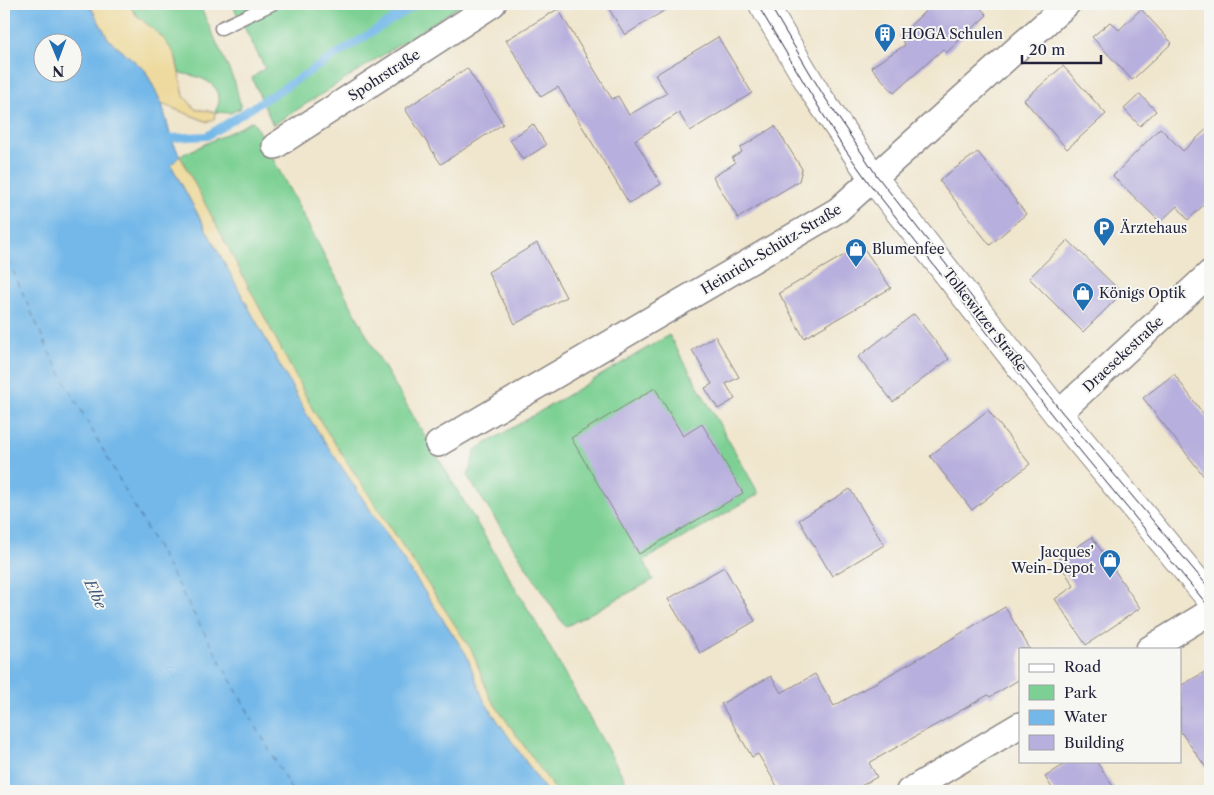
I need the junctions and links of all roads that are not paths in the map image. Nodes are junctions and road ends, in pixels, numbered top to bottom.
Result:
1 (272, 4) edge
2 (493, 4) edge
3 (763, 4) edge
4 (1067, 4) edge
5 (221, 28) dead end
6 (275, 146) dead end
7 (874, 179) junction
8 (1210, 273) edge
9 (1058, 414) junction
10 (438, 444) dead end
11 (1210, 598) edge
12 (1210, 612) edge
13 (1150, 648) edge
14 (1019, 726) edge
15 (909, 791) edge

1 - 5 lane
2 - 6 street, Spohrstraße
3 - 7 main road, Tolkewitzer Straße
4 - 7 street, Heinrich-Schütz-Straße
7 - 9 main road, Tolkewitzer Straße
7 - 10 street, Heinrich-Schütz-Straße
8 - 9 street, Draesekestraße
9 - 11 main road, Tolkewitzer Straße
12 - 13 street
14 - 15 street

